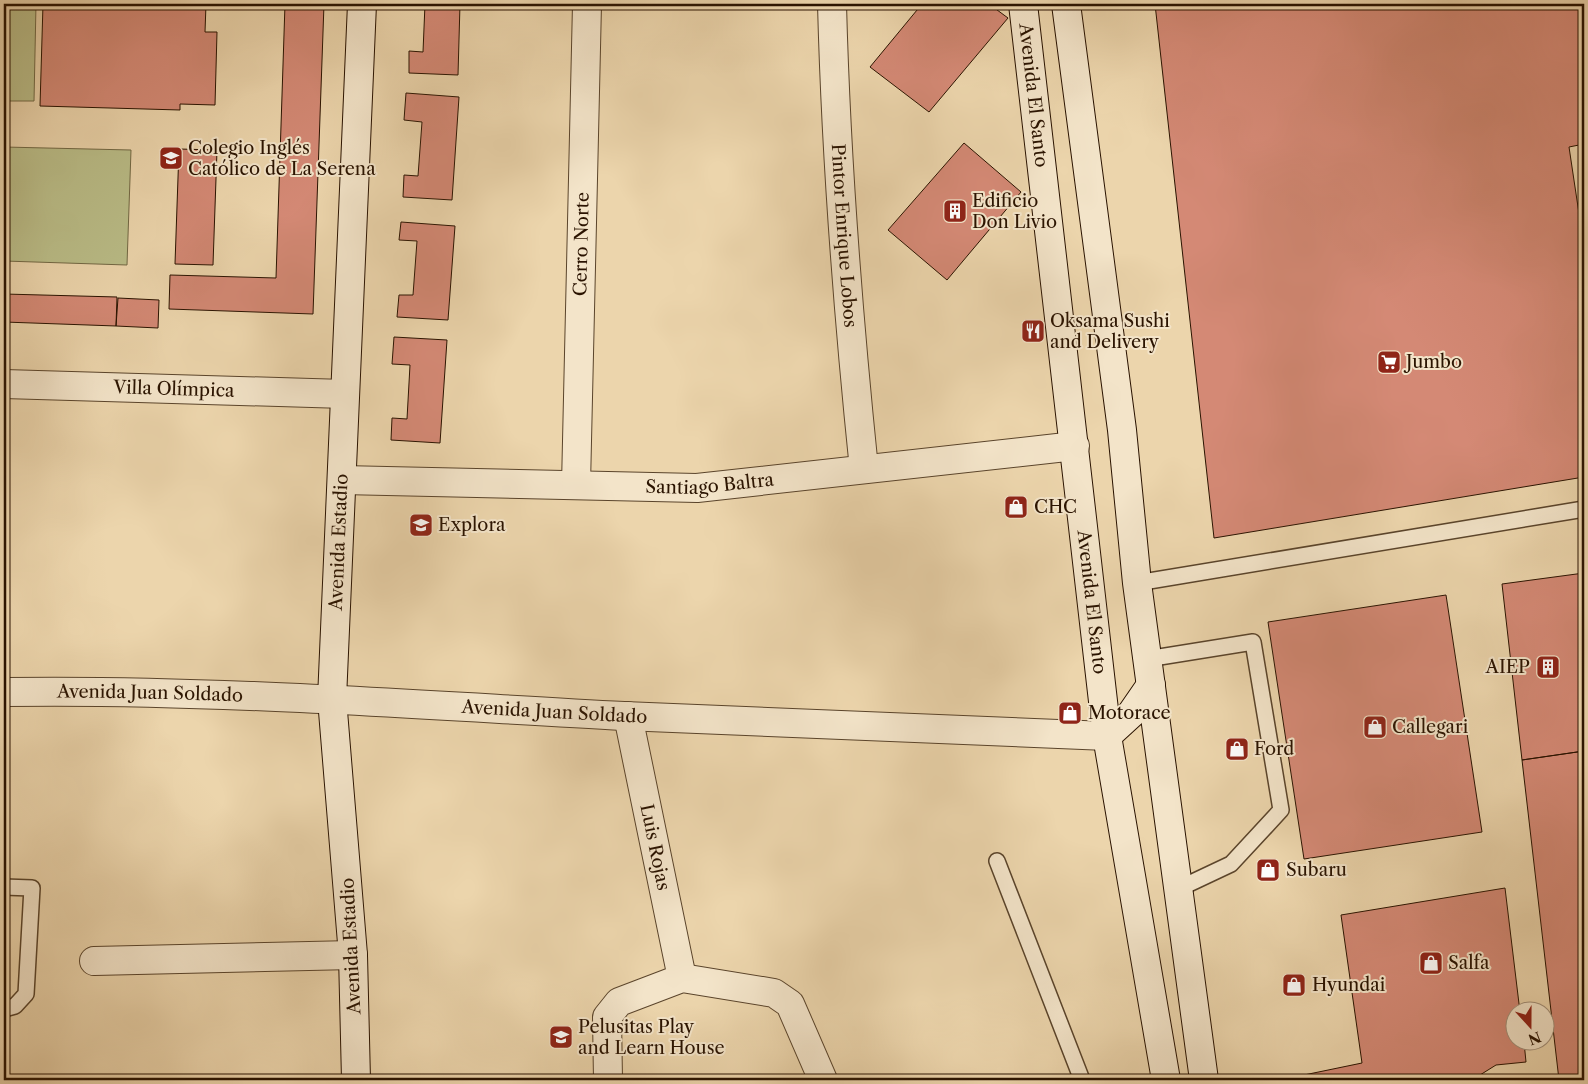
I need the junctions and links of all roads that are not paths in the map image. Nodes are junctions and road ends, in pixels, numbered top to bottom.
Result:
1 (362, 4) edge
2 (587, 4) edge
3 (832, 4) edge
4 (1023, 4) edge
5 (1066, 4) edge
6 (4, 384) edge
7 (345, 394) junction
8 (1074, 446) junction
9 (864, 469) junction
10 (342, 480) junction
11 (576, 485) junction
12 (1584, 509) edge
13 (1137, 583) junction
14 (1149, 672) junction
15 (4, 692) edge
16 (332, 699) junction
17 (628, 716) junction
18 (1107, 736) junction
19 (997, 861) dead end
20 (4, 887) edge
21 (1178, 889) junction
22 (354, 955) junction
23 (94, 961) dead end
24 (682, 978) junction
25 (4, 1009) edge
26 (356, 1080) edge
27 (608, 1080) edge
28 (823, 1080) edge
29 (1082, 1080) edge
30 (1166, 1080) edge
31 (1204, 1080) edge

1 - 7 street, Avenida Estadio
2 - 11 street, Cerro Norte
3 - 9 street, Pintor Enrique Lobos
4 - 8 street, Avenida El Santo
5 - 13 street
6 - 7 street, Villa Olímpica
7 - 10 street, Avenida Estadio
8 - 9 street, Santiago Baltra
8 - 18 street, Avenida El Santo
9 - 11 street, Santiago Baltra
10 - 11 street, Santiago Baltra
10 - 16 street, Avenida Estadio
12 - 13 lane
13 - 14 street
14 - 18 street
14 - 21 street
14 - 21 lane
15 - 16 street, Avenida Juan Soldado
16 - 17 street, Avenida Juan Soldado
16 - 22 street, Avenida Estadio
17 - 18 street, Avenida Juan Soldado
17 - 24 street, Luis Rojas
18 - 30 street, Avenida El Santo
19 - 29 lane
20 - 25 lane
21 - 31 street
22 - 23 street
22 - 26 street, Avenida Estadio
24 - 27 street
24 - 28 street

